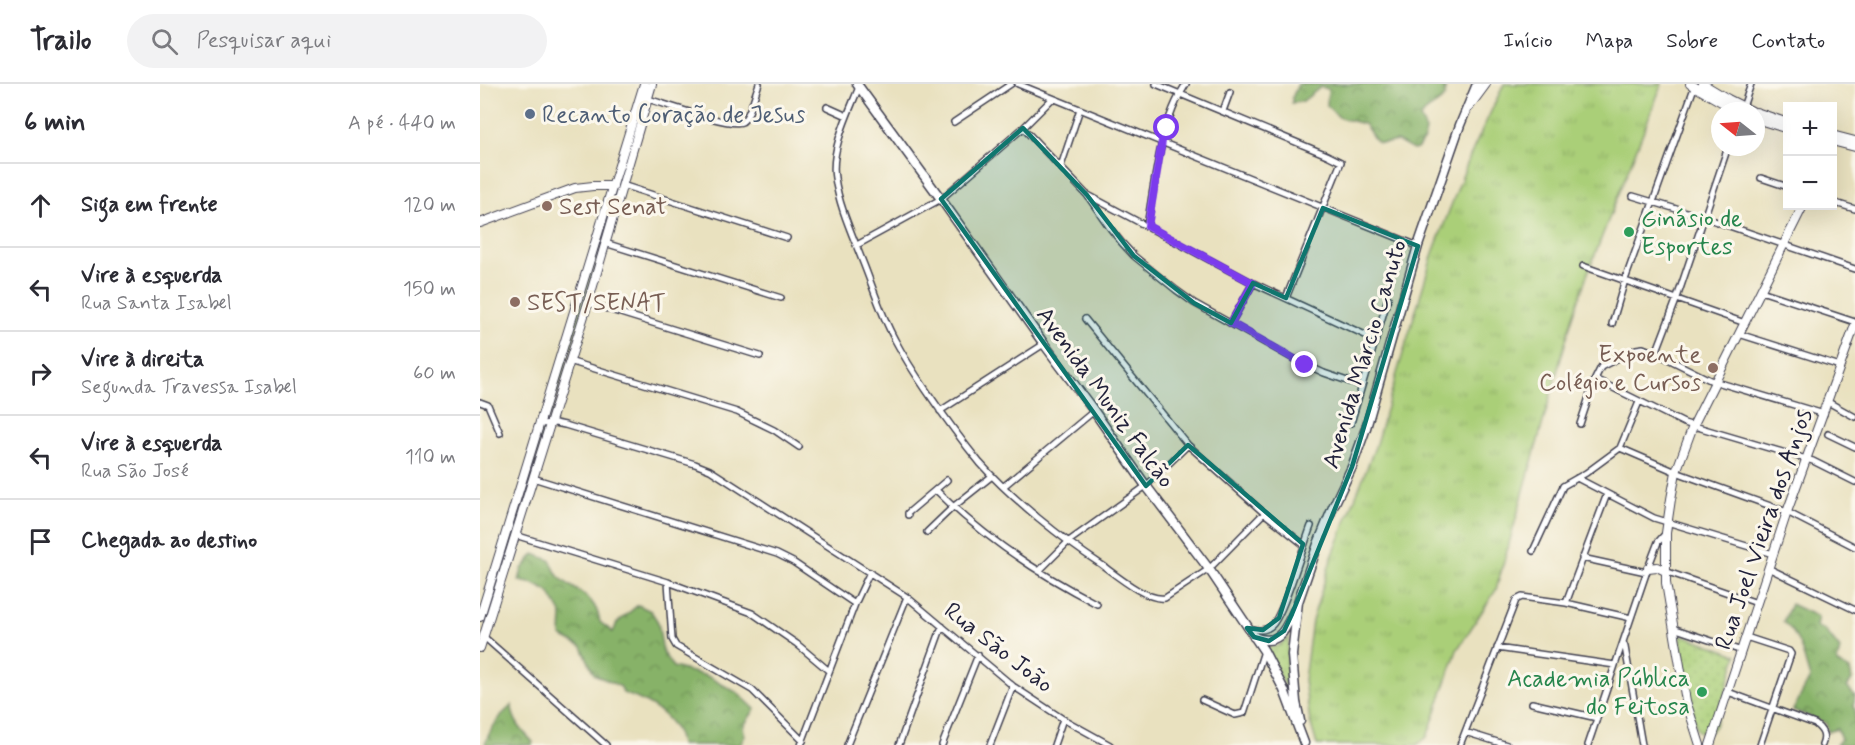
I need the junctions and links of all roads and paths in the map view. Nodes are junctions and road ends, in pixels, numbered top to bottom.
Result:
1 (644, 84) edge
2 (652, 84) edge
3 (759, 84) edge
4 (1011, 84) edge
5 (1018, 84) edge
6 (1156, 84) edge
7 (1186, 84) edge
8 (1471, 84) edge
9 (1477, 84) edge
10 (1486, 84) edge
11 (1751, 84) edge
12 (858, 85) edge
13 (1696, 85) edge
14 (1230, 92) dead end
15 (1179, 94) junction
16 (648, 99) junction
17 (1052, 99) junction
18 (1727, 102) edge
19 (1743, 102) edge
20 (827, 107) dead end
21 (1080, 109) junction
22 (1223, 111) junction
23 (1465, 113) junction
24 (847, 116) junction
25 (1765, 116) edge
26 (1783, 121) edge
27 (954, 122) dead end
28 (1765, 122) edge
29 (1460, 125) junction
30 (1783, 127) edge
31 (1023, 128) junction
32 (1837, 136) edge
33 (1162, 141) junction
34 (1855, 141) edge
35 (1837, 142) edge
36 (1855, 147) edge
37 (1725, 156) edge
38 (1061, 166) junction
39 (1761, 178) dead end
40 (617, 185) junction
41 (1783, 185) edge
42 (1087, 195) junction
43 (1633, 196) dead end
44 (941, 199) junction
45 (1654, 201) junction
46 (1837, 203) edge
47 (1323, 208) junction
48 (1855, 209) edge
49 (1801, 210) edge
50 (608, 217) junction
51 (1703, 217) junction
52 (480, 223) edge
53 (1148, 226) junction
54 (787, 238) dead end
55 (605, 243) junction
56 (1784, 244) junction
57 (857, 245) junction
58 (1418, 246) junction
59 (1583, 267) dead end
60 (1855, 269) edge
61 (1625, 280) junction
62 (1253, 283) junction
63 (1761, 291) junction
64 (781, 298) dead end
65 (1286, 298) junction
66 (1388, 298) dead end
67 (1677, 298) junction
68 (588, 303) junction
69 (1085, 319) dead end
70 (1231, 323) junction
71 (1745, 323) junction
72 (1612, 324) dead end
73 (1855, 328) edge
74 (1739, 334) junction
75 (1376, 340) junction
76 (1044, 344) junction
77 (1656, 353) junction
78 (760, 356) dead end
79 (569, 361) junction
80 (1840, 366) junction
81 (1595, 379) junction
82 (1715, 381) junction
83 (1362, 386) junction
84 (480, 402) edge
85 (1639, 402) junction
86 (1828, 402) junction
87 (940, 411) junction
88 (1094, 411) junction
89 (1824, 414) junction
90 (1855, 417) edge
91 (550, 423) junction
92 (1352, 423) dead end
93 (540, 424) junction
94 (1580, 424) dead end
95 (1694, 426) junction
96 (500, 433) dead end
97 (1828, 434) dead end
98 (1855, 439) edge
99 (1188, 445) junction
100 (1854, 446) edge
101 (799, 447) dead end
102 (1620, 448) junction
103 (1807, 460) junction
104 (1676, 472) junction
105 (992, 476) junction
106 (533, 477) junction
107 (1577, 478) junction
108 (947, 480) dead end
109 (1855, 482) edge
110 (1004, 486) junction
111 (1146, 486) junction
112 (936, 490) junction
113 (1607, 494) junction
114 (953, 507) junction
115 (1787, 512) junction
116 (1264, 513) junction
117 (908, 515) dead end
118 (1667, 522) junction
119 (1311, 526) dead end
120 (927, 532) dead end
121 (1666, 533) junction
122 (515, 536) junction
123 (1069, 542) junction
124 (1303, 544) junction
125 (1855, 547) edge
126 (1533, 550) dead end
127 (1773, 554) junction
128 (1582, 558) junction
129 (1768, 568) junction
130 (1209, 569) junction
131 (1647, 570) junction
132 (1039, 571) junction
133 (1665, 571) junction
134 (870, 572) junction
135 (668, 582) junction
136 (495, 586) junction
137 (907, 597) junction
138 (1298, 602) junction
139 (1566, 603) junction
140 (1757, 603) junction
141 (855, 604) junction
142 (1097, 604) dead end
143 (1855, 610) edge
144 (480, 617) edge
145 (1631, 618) junction
146 (942, 626) junction
147 (1247, 628) junction
148 (1673, 628) junction
149 (484, 637) junction
150 (1254, 637) junction
151 (1746, 637) junction
152 (1623, 642) junction
153 (480, 648) edge
154 (1497, 648) junction
155 (1264, 651) junction
156 (1742, 651) junction
157 (978, 655) junction
158 (1615, 665) junction
159 (830, 671) junction
160 (1013, 686) junction
161 (1728, 692) junction
162 (1202, 700) dead end
163 (1532, 703) dead end
164 (1773, 707) junction
165 (1597, 718) junction
166 (1063, 719) junction
167 (1593, 731) junction
168 (1465, 732) junction
169 (1695, 732) junction
170 (1714, 732) junction
171 (1092, 735) junction
172 (802, 743) edge
173 (1305, 744) edge
174 (606, 745) edge
175 (846, 745) edge
176 (899, 745) edge
177 (942, 745) edge
178 (990, 745) edge
179 (1054, 745) edge
180 (1094, 745) edge
181 (1110, 745) edge
182 (1460, 745) edge
183 (1508, 745) edge
184 (1588, 745) edge
185 (1594, 745) edge
186 (1642, 745) edge
187 (1700, 745) edge
188 (1704, 745) edge
189 (1710, 745) edge
190 (1760, 745) edge
191 (1822, 745) edge

1 - 40 main road
2 - 16 main road
3 - 16 street
4 - 27 street
5 - 17 street
6 - 15 street
7 - 15 street
8 - 29 main road
9 - 23 main road, Avenida Márcio Canuto
10 - 23 main road
11 - 19 street
12 - 24 street
12 - 44 main road, Avenida Muniz Falcão
13 - 18 main road
13 - 45 street
14 - 22 street
15 - 22 street
15 - 33 street
16 - 40 main road
17 - 21 street
17 - 31 street
20 - 24 street
21 - 33 street
21 - 38 street
22 - 47 street
23 - 29 main road, Avenida Márcio Canuto
24 - 57 street
25 - 26 main road
28 - 30 main road
29 - 58 main road, Avenida Márcio Canuto
31 - 38 street
31 - 44 street
32 - 34 main road
33 - 47 street
33 - 53 street
35 - 36 main road
37 - 51 street
38 - 42 street
39 - 41 street
40 - 50 main road
40 - 52 main road
40 - 54 street
42 - 53 street
42 - 70 street
43 - 45 street
44 - 57 street
44 - 76 main road, Avenida Muniz Falcão
45 - 51 street
45 - 61 street
46 - 48 street
47 - 58 street
47 - 65 street
49 - 56 main road
50 - 55 main road
50 - 93 main road
51 - 56 street
51 - 67 street
53 - 62 street
55 - 64 street
55 - 68 main road
56 - 60 street
56 - 63 main road
57 - 87 street
58 - 138 main road, Avenida Márcio Canuto
59 - 61 street
61 - 67 street
61 - 72 street
62 - 65 street
62 - 70 street
63 - 71 main road
63 - 73 street
65 - 75 street
66 - 75 street
67 - 71 street
67 - 77 street
68 - 78 street
68 - 79 main road
69 - 99 street
70 - 83 street
71 - 74 main road
73 - 80 main road, Rua Joel Vieira dos Anjos
74 - 80 street
74 - 82 main road
75 - 83 street
76 - 87 street
76 - 88 main road, Avenida Muniz Falcão
77 - 81 street
77 - 82 street
79 - 91 main road
79 - 101 street
80 - 86 main road, Rua Joel Vieira dos Anjos
81 - 85 street
81 - 94 street
82 - 89 street
82 - 95 main road
83 - 92 street
84 - 96 street
85 - 95 street
85 - 102 street
86 - 89 main road, Rua Joel Vieira dos Anjos
86 - 90 street
87 - 105 street
88 - 110 street
88 - 111 main road, Avenida Muniz Falcão
89 - 103 main road, Rua Joel Vieira dos Anjos
91 - 93 street, Rua São João
91 - 106 main road
91 - 134 street, Rua São João
93 - 136 main road
95 - 103 street
95 - 104 main road
97 - 100 street
98 - 100 street
99 - 111 street
99 - 116 street
102 - 104 street
102 - 107 street
103 - 109 street
103 - 115 main road, Rua Joel Vieira dos Anjos
104 - 115 street
104 - 118 main road
105 - 110 street
105 - 114 street
106 - 122 main road
106 - 141 street
107 - 113 street
107 - 126 street
108 - 112 street
110 - 123 street
111 - 123 street
111 - 130 main road, Avenida Muniz Falcão
112 - 114 street
112 - 117 street
113 - 118 street
113 - 128 street
114 - 120 street
114 - 132 street
115 - 125 street
115 - 127 main road, Rua Joel Vieira dos Anjos
116 - 124 street
116 - 130 street
118 - 121 main road
118 - 127 street
119 - 124 street
121 - 131 street
121 - 133 main road
122 - 135 street
122 - 136 main road
123 - 130 street
123 - 132 street
124 - 147 street
127 - 129 main road, Rua Joel Vieira dos Anjos
128 - 131 street
128 - 139 street
129 - 140 main road, Rua Joel Vieira dos Anjos
129 - 143 street
130 - 147 main road, Avenida Muniz Falcão
131 - 133 main road
131 - 145 street
132 - 142 street
133 - 140 street
133 - 148 main road
134 - 137 street, Rua São João
134 - 141 street
135 - 159 street
135 - 172 street
136 - 144 main road
136 - 149 main road
137 - 146 street, Rua São João
137 - 175 street
138 - 150 main road
138 - 173 main road, Avenida Márcio Canuto
139 - 145 street
139 - 154 street
140 - 151 main road, Rua Joel Vieira dos Anjos
141 - 159 street
145 - 152 street
146 - 157 street, Rua São João
146 - 176 street
147 - 150 main road, Avenida Muniz Falcão
148 - 156 street
148 - 169 main road
149 - 153 main road
149 - 174 street
150 - 155 main road, Avenida Muniz Falcão
151 - 156 main road, Rua Joel Vieira dos Anjos
151 - 164 street
152 - 158 street
152 - 186 street
154 - 158 street
154 - 168 street
155 - 162 street
155 - 173 main road, Avenida Muniz Falcão
156 - 161 main road, Rua Joel Vieira dos Anjos
157 - 160 street, Rua São João
157 - 177 street
158 - 165 street
159 - 172 street
160 - 166 street, Rua São João
160 - 178 street
161 - 164 street
161 - 170 main road, Rua Joel Vieira dos Anjos
163 - 165 street
164 - 190 street
164 - 191 street
165 - 167 street
166 - 171 street, Rua São João
166 - 179 street
167 - 184 street
167 - 185 street
168 - 182 street
168 - 183 street
169 - 170 main road
169 - 187 main road
170 - 188 main road
170 - 189 main road, Rua Joel Vieira dos Anjos
171 - 180 street
171 - 181 street, Rua São João

